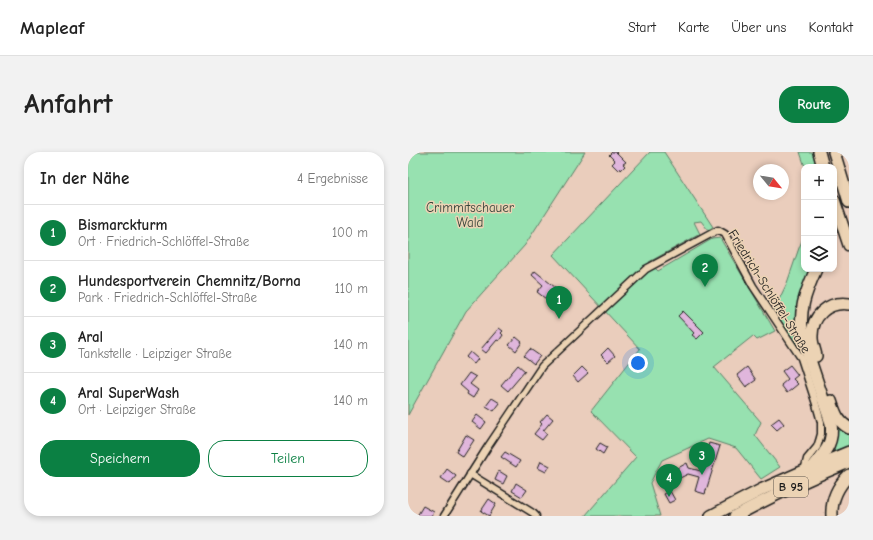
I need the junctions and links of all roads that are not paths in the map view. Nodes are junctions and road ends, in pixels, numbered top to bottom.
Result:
1 (819, 152) edge
2 (834, 152) edge
3 (822, 164) edge
4 (849, 202) edge
5 (837, 209) edge
6 (849, 245) edge
7 (815, 272) edge
8 (849, 304) edge
9 (849, 428) edge
10 (849, 452) edge
11 (849, 462) edge
12 (809, 469) junction
13 (470, 474) junction
14 (849, 475) edge
15 (444, 516) edge
16 (536, 516) edge
17 (711, 516) edge
18 (736, 516) edge
19 (832, 516) edge

1 - 3 highway
2 - 4 highway
5 - 6 highway
7 - 12 highway
8 - 9 highway
10 - 12 highway, B 95
11 - 18 highway, B 95
12 - 13 street, Friedrich-Schlöffel-Straße
12 - 17 highway, B 95
13 - 15 street, Friedrich-Schlöffel-Straße
13 - 16 street
14 - 19 highway

